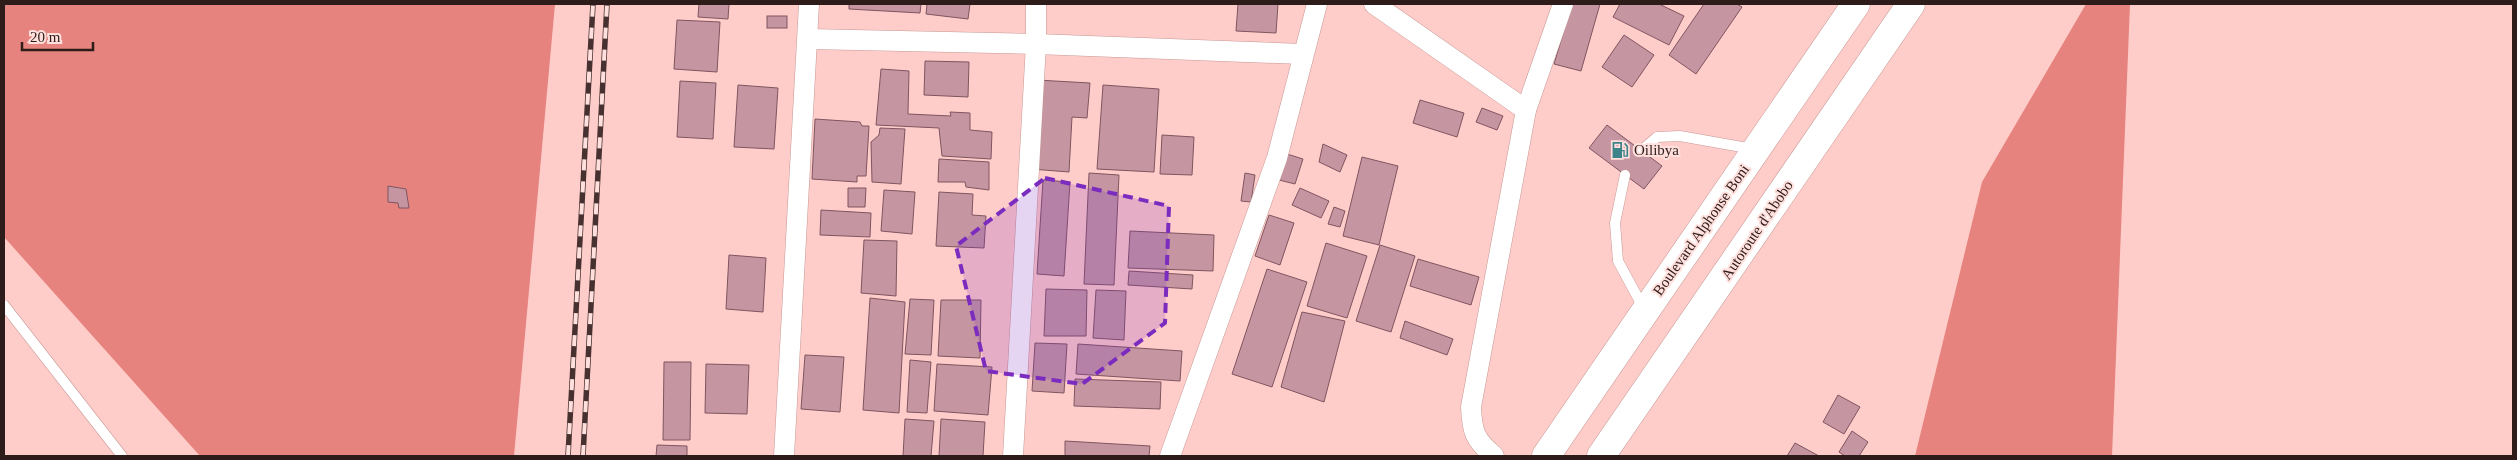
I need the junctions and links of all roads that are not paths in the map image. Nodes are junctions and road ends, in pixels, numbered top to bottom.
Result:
1 (810, 4) edge
2 (1036, 4) edge
3 (1317, 4) edge
4 (1374, 4) edge
5 (1563, 4) edge
6 (1856, 4) edge
7 (1910, 4) edge
8 (808, 39) junction
9 (1036, 44) junction
10 (1302, 54) junction
11 (1526, 110) junction
12 (1757, 149) junction
13 (1641, 151) dead end
14 (1625, 175) dead end
15 (4, 305) edge
16 (1645, 312) junction
17 (122, 456) edge
18 (784, 456) edge
19 (1013, 456) edge
20 (1170, 456) edge
21 (1494, 456) edge
22 (1546, 456) edge
23 (1602, 456) edge

1 - 8 street
2 - 9 street
3 - 10 street
4 - 11 street
5 - 11 street
6 - 12 main road, Boulevard Alphonse Boni
7 - 23 main road, Autoroute d'Abobo
8 - 9 street
8 - 18 street
9 - 10 street
9 - 19 street
10 - 20 street
11 - 21 street
12 - 13 lane
12 - 16 main road, Boulevard Alphonse Boni
14 - 16 lane
15 - 17 lane
16 - 22 main road, Boulevard Alphonse Boni

